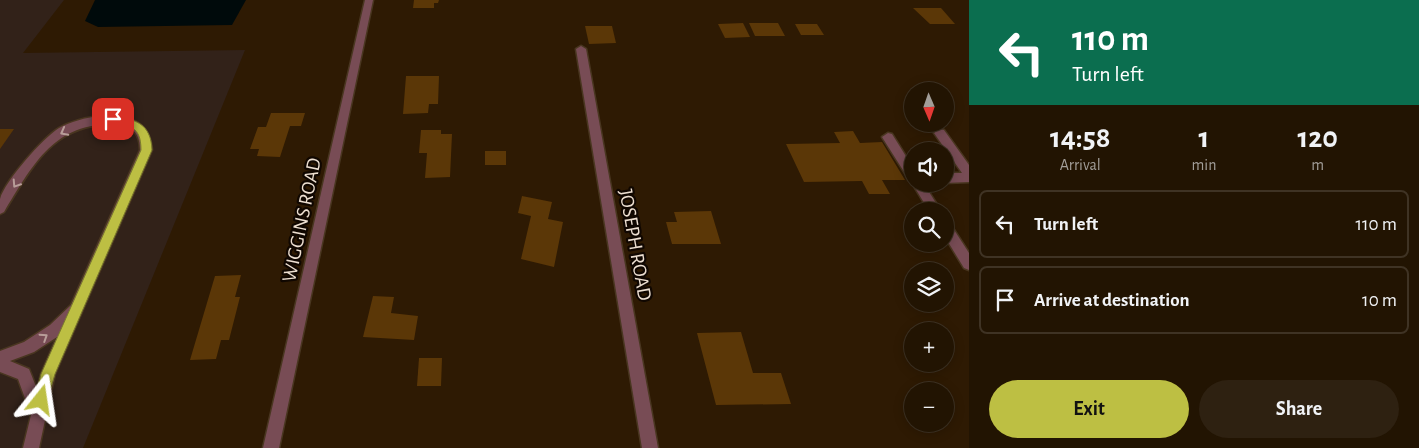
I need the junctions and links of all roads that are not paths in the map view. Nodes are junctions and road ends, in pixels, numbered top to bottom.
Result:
1 (369, 0) edge
2 (581, 49) dead end
3 (940, 133) dead end
4 (888, 137) dead end
5 (904, 162) edge
6 (969, 175) edge
7 (954, 177) edge
8 (0, 209) edge
9 (954, 240) edge
10 (969, 264) edge
11 (76, 309) junction
12 (0, 358) edge
13 (0, 365) edge
14 (38, 413) junction
15 (31, 448) edge
16 (271, 448) edge
17 (650, 448) edge

1 - 16 street, WIGGINS ROAD
2 - 17 street, JOSEPH ROAD
3 - 6 street
4 - 5 street
6 - 7 street
11 -> 8 street
9 - 10 street
12 -> 11 street
11 - 14 street
13 - 14 street
14 - 15 street

